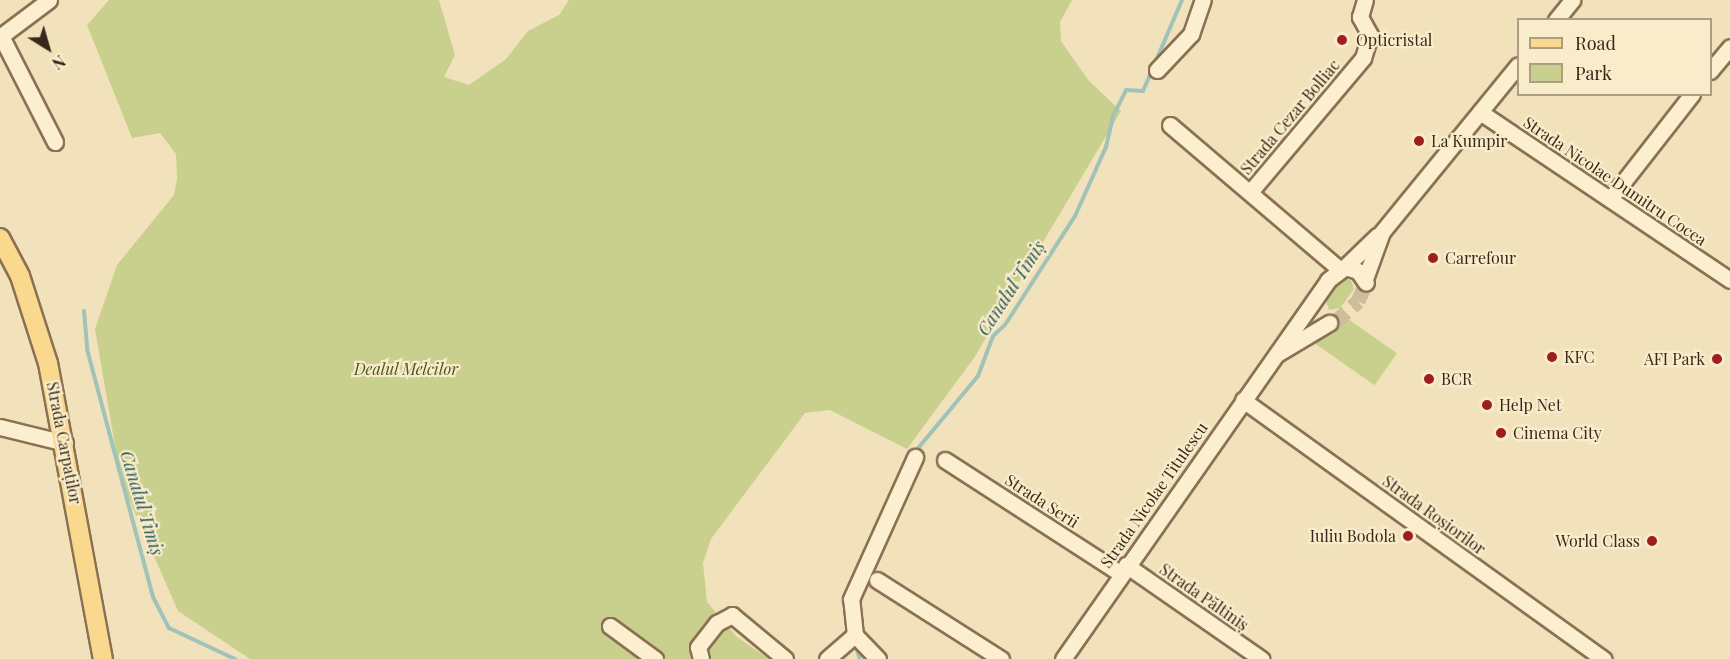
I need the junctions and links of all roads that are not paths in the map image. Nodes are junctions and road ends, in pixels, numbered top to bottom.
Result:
1 (49, 0) edge
2 (1203, 0) edge
3 (1365, 0) edge
4 (1572, 0) edge
5 (1558, 18) edge
6 (1730, 47) edge
7 (1517, 66) edge
8 (1712, 69) edge
9 (1157, 70) dead end
10 (1690, 96) edge
11 (1480, 112) junction
12 (1170, 125) dead end
13 (55, 142) dead end
14 (1251, 191) junction
15 (1610, 199) junction
16 (1382, 232) junction
17 (0, 238) edge
18 (1342, 268) junction
19 (1729, 278) edge
20 (1316, 295) junction
21 (1278, 354) junction
22 (1243, 400) junction
23 (0, 427) edge
24 (65, 442) junction
25 (915, 457) dead end
26 (945, 460) dead end
27 (1123, 569) junction
28 (877, 580) dead end
29 (610, 626) dead end
30 (855, 635) junction
31 (104, 658) edge
32 (655, 659) edge
33 (701, 659) edge
34 (785, 659) edge
35 (827, 659) edge
36 (878, 659) edge
37 (1001, 659) edge
38 (1063, 659) edge
39 (1261, 659) edge
40 (1604, 659) edge

1 - 13 street
2 - 9 street
3 - 14 street, Strada Cezar Bolliac
4 - 5 street
6 - 8 street
7 - 11 street, Strada Nicolae Titulescu
10 - 15 street
11 - 15 street, Strada Nicolae Dumitru Cocea
11 - 16 street, Strada Nicolae Titulescu
12 - 14 street
14 - 18 street
15 - 19 street, Strada Nicolae Dumitru Cocea
16 - 18 street, Strada Nicolae Titulescu
16 - 18 street, Strada Nicolae Titulescu
17 - 24 main road, Strada Carpaților
18 - 20 street, Strada Nicolae Titulescu
20 - 21 street, Strada Nicolae Titulescu
20 - 21 street, Strada Nicolae Titulescu
21 - 22 street, Strada Nicolae Titulescu
22 - 27 street, Strada Nicolae Titulescu
22 - 40 street, Strada Roșiorilor
23 - 24 street
24 - 31 main road, Strada Carpaților
25 - 30 street
26 - 27 street, Strada Serii
27 - 38 street, Strada Nicolae Titulescu
27 - 39 street, Strada Păltiniș
28 - 37 street
29 - 32 street
30 - 35 street
30 - 36 street
33 - 34 street

